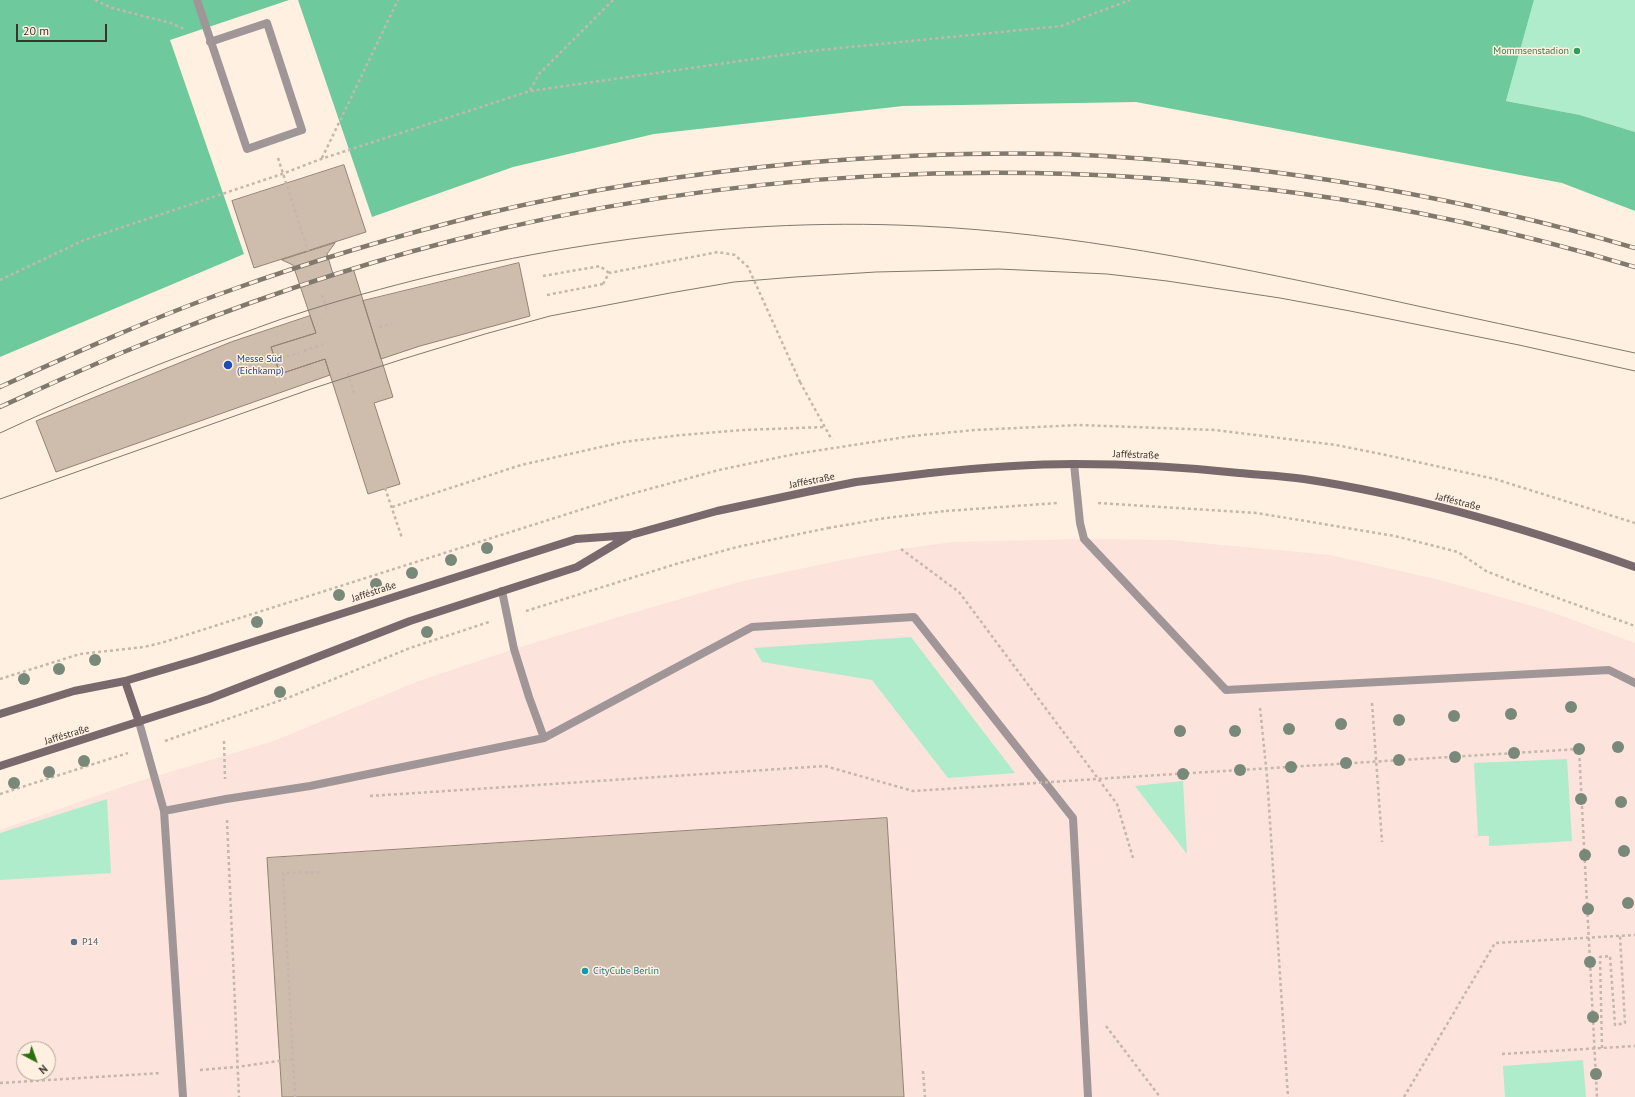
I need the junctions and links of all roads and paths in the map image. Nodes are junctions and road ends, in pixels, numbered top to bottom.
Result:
1 (95, 0) edge
2 (197, 0) edge
3 (398, 0) edge
4 (613, 0) edge
5 (1130, 0) edge
6 (210, 42) junction
7 (530, 90) junction
8 (274, 139) junction
9 (322, 159) junction
10 (282, 174) junction
11 (308, 251) dead end
12 (609, 273) junction
13 (543, 276) dead end
14 (0, 280) edge
15 (322, 295) dead end
16 (547, 295) dead end
17 (328, 312) dead end
18 (392, 324) dead end
19 (379, 328) dead end
20 (324, 344) dead end
21 (304, 351) dead end
22 (299, 353) dead end
23 (276, 360) dead end
24 (348, 373) dead end
25 (354, 393) dead end
26 (825, 427) junction
27 (832, 440) dead end
28 (1074, 464) junction
29 (385, 488) dead end
30 (1077, 502) junction
31 (392, 507) junction
32 (1635, 523) edge
33 (631, 535) junction
34 (402, 538) dead end
35 (900, 549) dead end
36 (1635, 567) edge
37 (502, 591) junction
38 (507, 616) junction
39 (1635, 626) edge
40 (0, 679) edge
41 (125, 681) junction
42 (1371, 682) junction
43 (1635, 683) edge
44 (1258, 688) junction
45 (0, 714) edge
46 (139, 722) junction
47 (192, 731) dead end
48 (544, 738) junction
49 (224, 742) dead end
50 (117, 757) dead end
51 (1376, 762) junction
52 (0, 766) edge
53 (1266, 768) junction
54 (0, 794) edge
55 (367, 796) dead end
56 (226, 799) junction
57 (164, 811) junction
58 (1382, 842) dead end
59 (1133, 858) dead end
60 (322, 872) dead end
61 (1635, 935) edge
62 (1620, 936) junction
63 (1589, 938) junction
64 (1082, 996) junction
65 (1635, 1046) edge
66 (1595, 1048) junction
67 (1602, 1048) junction
68 (1502, 1054) dead end
69 (292, 1059) junction
70 (237, 1067) junction
71 (923, 1071) dead end
72 (181, 1072) junction
73 (0, 1083) edge
74 (183, 1097) edge
75 (239, 1097) edge
76 (295, 1097) edge
77 (925, 1097) edge
78 (1088, 1097) edge
79 (1160, 1097) edge
80 (1288, 1097) edge
81 (1404, 1097) edge
82 (1597, 1097) edge

1 - 6 path
2 - 6 lane
3 - 9 path
4 - 7 path
5 - 7 path
6 - 8 lane
6 - 8 lane
7 - 9 path
8 - 10 path
9 - 10 path
10 - 11 path
10 - 14 path
12 - 13 path
12 - 16 path, bridge
12 - 26 path, bridge
15 - 17 path
18 - 19 path
20 - 21 path
22 - 23 path
24 - 25 path
26 - 27 path
26 - 31 path
28 - 30 lane
28 - 33 main road, Jafféstraße, bridge
28 - 36 main road, Jafféstraße
29 - 31 path
30 - 38 path, bridge
30 - 39 path
30 - 44 lane
31 - 34 path
32 - 40 path, bridge
33 - 37 main road, Jafféstraße
33 - 41 main road, Jafféstraße
35 - 59 path
37 - 38 lane
37 - 46 main road, Jafféstraße
38 - 47 path
38 - 48 lane
41 - 45 main road, Jafféstraße
41 - 46 main road
42 - 43 lane
42 - 44 lane
42 - 51 path
44 - 53 path
46 - 52 main road, Jafféstraße
46 - 57 lane
48 - 56 lane
48 - 64 lane
49 - 56 path
50 - 54 path
51 - 53 path
51 - 58 path
51 - 63 path
53 - 55 path, bridge
53 - 80 path
56 - 57 lane
56 - 70 path
57 - 72 lane
60 - 69 path
61 - 62 path
62 - 63 path
62 - 67 path
63 - 66 path
63 - 81 path
64 - 78 lane
64 - 79 path
65 - 67 path
66 - 67 path
66 - 68 path
66 - 82 path
69 - 70 path
69 - 76 path
70 - 72 path
70 - 75 path
71 - 77 path
72 - 73 path
72 - 74 lane

